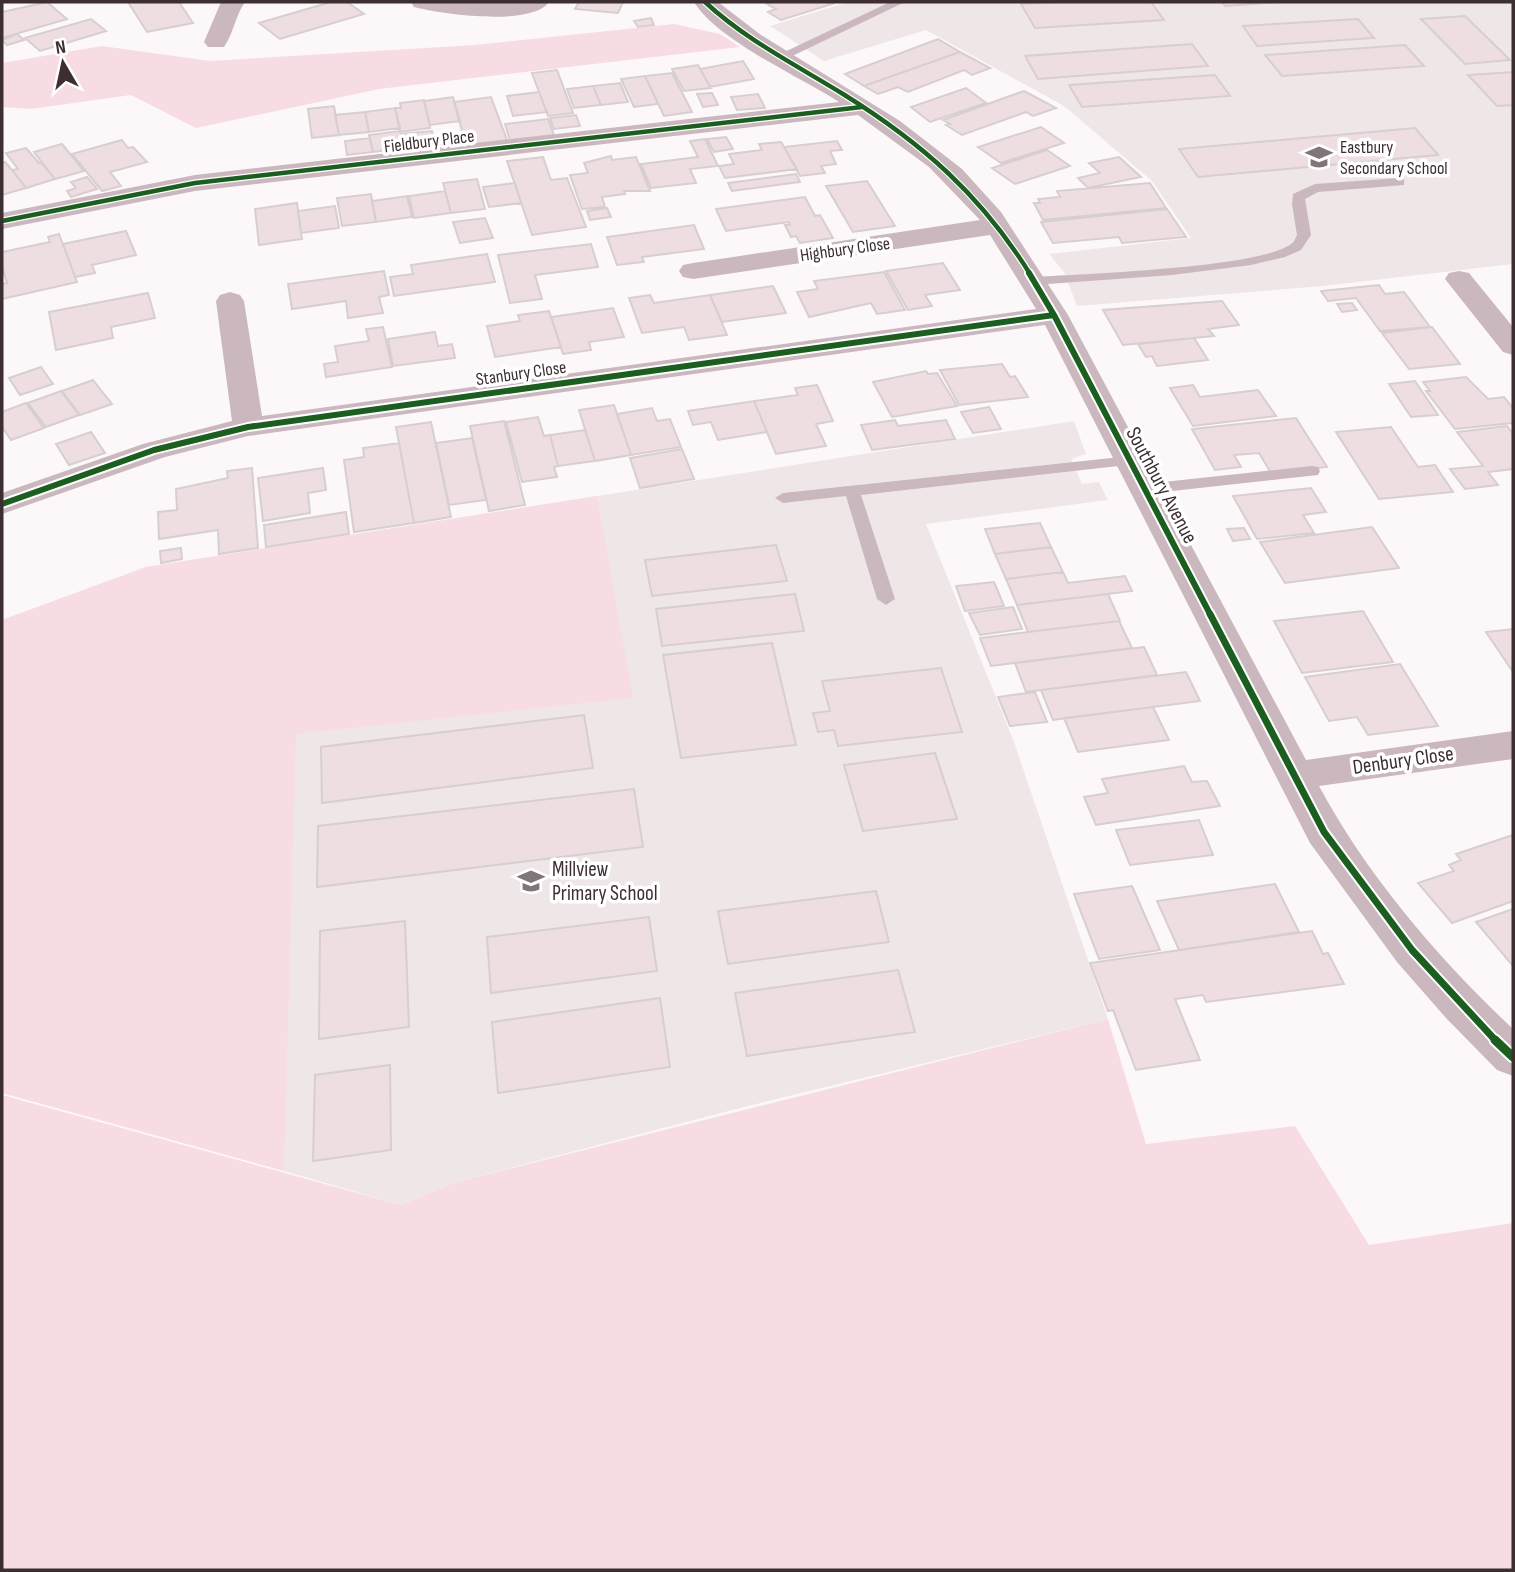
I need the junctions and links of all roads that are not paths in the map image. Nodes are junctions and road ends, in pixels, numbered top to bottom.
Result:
1 (234, 2) edge
2 (422, 2) edge
3 (538, 2) edge
4 (705, 2) edge
5 (899, 2) edge
6 (216, 42) dead end
7 (782, 56) junction
8 (862, 107) junction
9 (1399, 182) dead end
10 (2, 221) edge
11 (998, 226) junction
12 (693, 271) dead end
13 (1459, 279) dead end
14 (1034, 281) junction
15 (230, 301) dead end
16 (1054, 315) junction
17 (1513, 346) edge
18 (248, 427) junction
19 (1130, 461) junction
20 (1312, 471) dead end
21 (1145, 489) junction
22 (852, 491) junction
23 (783, 498) dead end
24 (2, 504) edge
25 (886, 599) dead end
26 (1513, 745) edge
27 (1294, 776) junction
28 (1513, 1056) edge

1 - 6 street
2 - 3 street
4 - 7 street, Southbury Avenue
5 - 7 lane
7 - 8 street, Southbury Avenue
8 - 10 street, Fieldbury Place
8 - 11 street, Southbury Avenue
9 - 14 lane
11 - 12 street, Highbury Close
11 - 14 street, Southbury Avenue
13 - 17 street
14 - 16 street, Southbury Avenue
15 - 18 street
16 - 18 street, Stanbury Close
16 - 19 street, Southbury Avenue
18 - 24 street, Stanbury Close
19 - 21 street, Southbury Avenue
19 - 22 lane
20 - 21 lane
21 - 27 street, Southbury Avenue
22 - 23 lane
22 - 25 lane
26 - 27 street, Denbury Close
27 - 28 street, Southbury Avenue

